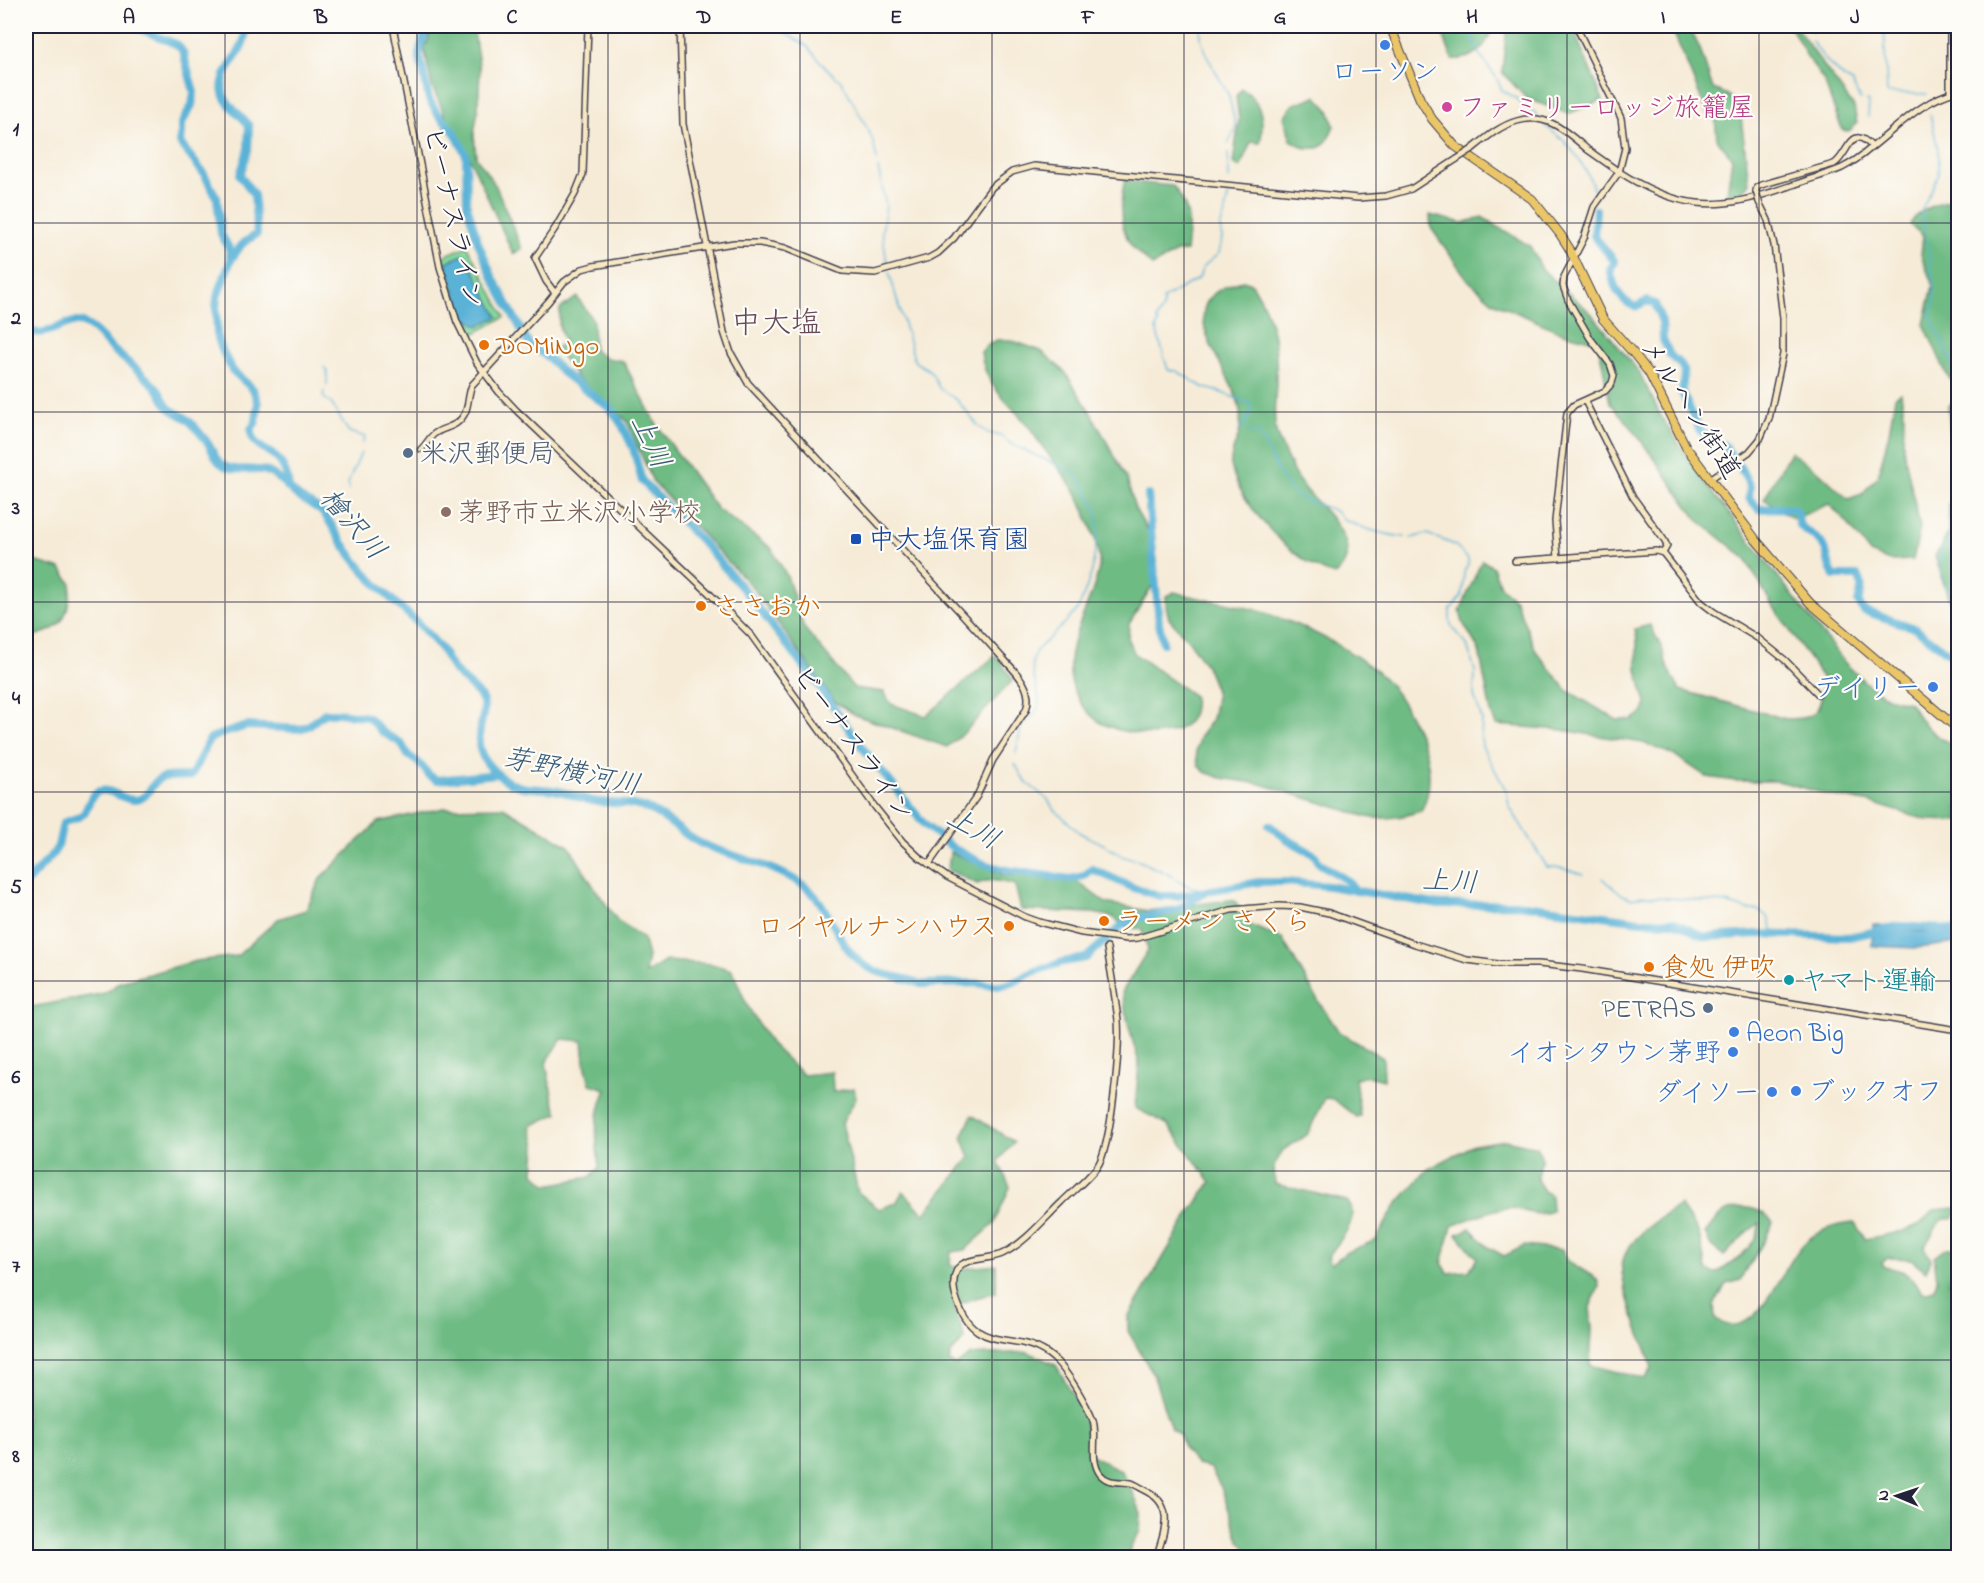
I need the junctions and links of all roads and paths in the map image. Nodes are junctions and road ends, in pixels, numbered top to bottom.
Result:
1 (393, 26) edge
2 (588, 26) edge
3 (680, 26) edge
4 (1390, 26) edge
5 (1576, 26) edge
6 (1950, 26) edge
7 (1959, 91) edge
8 (1950, 93) junction
9 (1872, 147) junction
10 (1619, 172) junction
11 (708, 247) junction
12 (1573, 258) junction
13 (555, 293) junction
14 (483, 372) junction
15 (1585, 401) junction
16 (422, 449) dead end
17 (1710, 479) junction
18 (1663, 553) junction
19 (1558, 558) junction
20 (1515, 561) dead end
21 (1818, 694) dead end
22 (1959, 729) edge
23 (931, 862) junction
24 (1107, 948) dead end
25 (1959, 1030) edge
26 (1156, 1557) edge

1 - 14 street, ビーナスライン
2 - 13 street
3 - 11 street
4 - 12 highway, メルヘン街道
5 - 10 street
6 - 8 street
7 - 8 street
8 - 9 street
9 - 10 street
9 - 17 street, bridge
10 - 11 street, bridge
10 - 12 street
11 - 13 street
11 - 23 street
12 - 15 street
12 - 17 highway, メルヘン街道
13 - 14 street
14 - 16 street
14 - 23 street, ビーナスライン
15 - 18 street
15 - 19 street
17 - 22 highway, メルヘン街道
18 - 19 street
18 - 21 street
19 - 20 street
23 - 25 street, ビーナスライン
24 - 26 street

